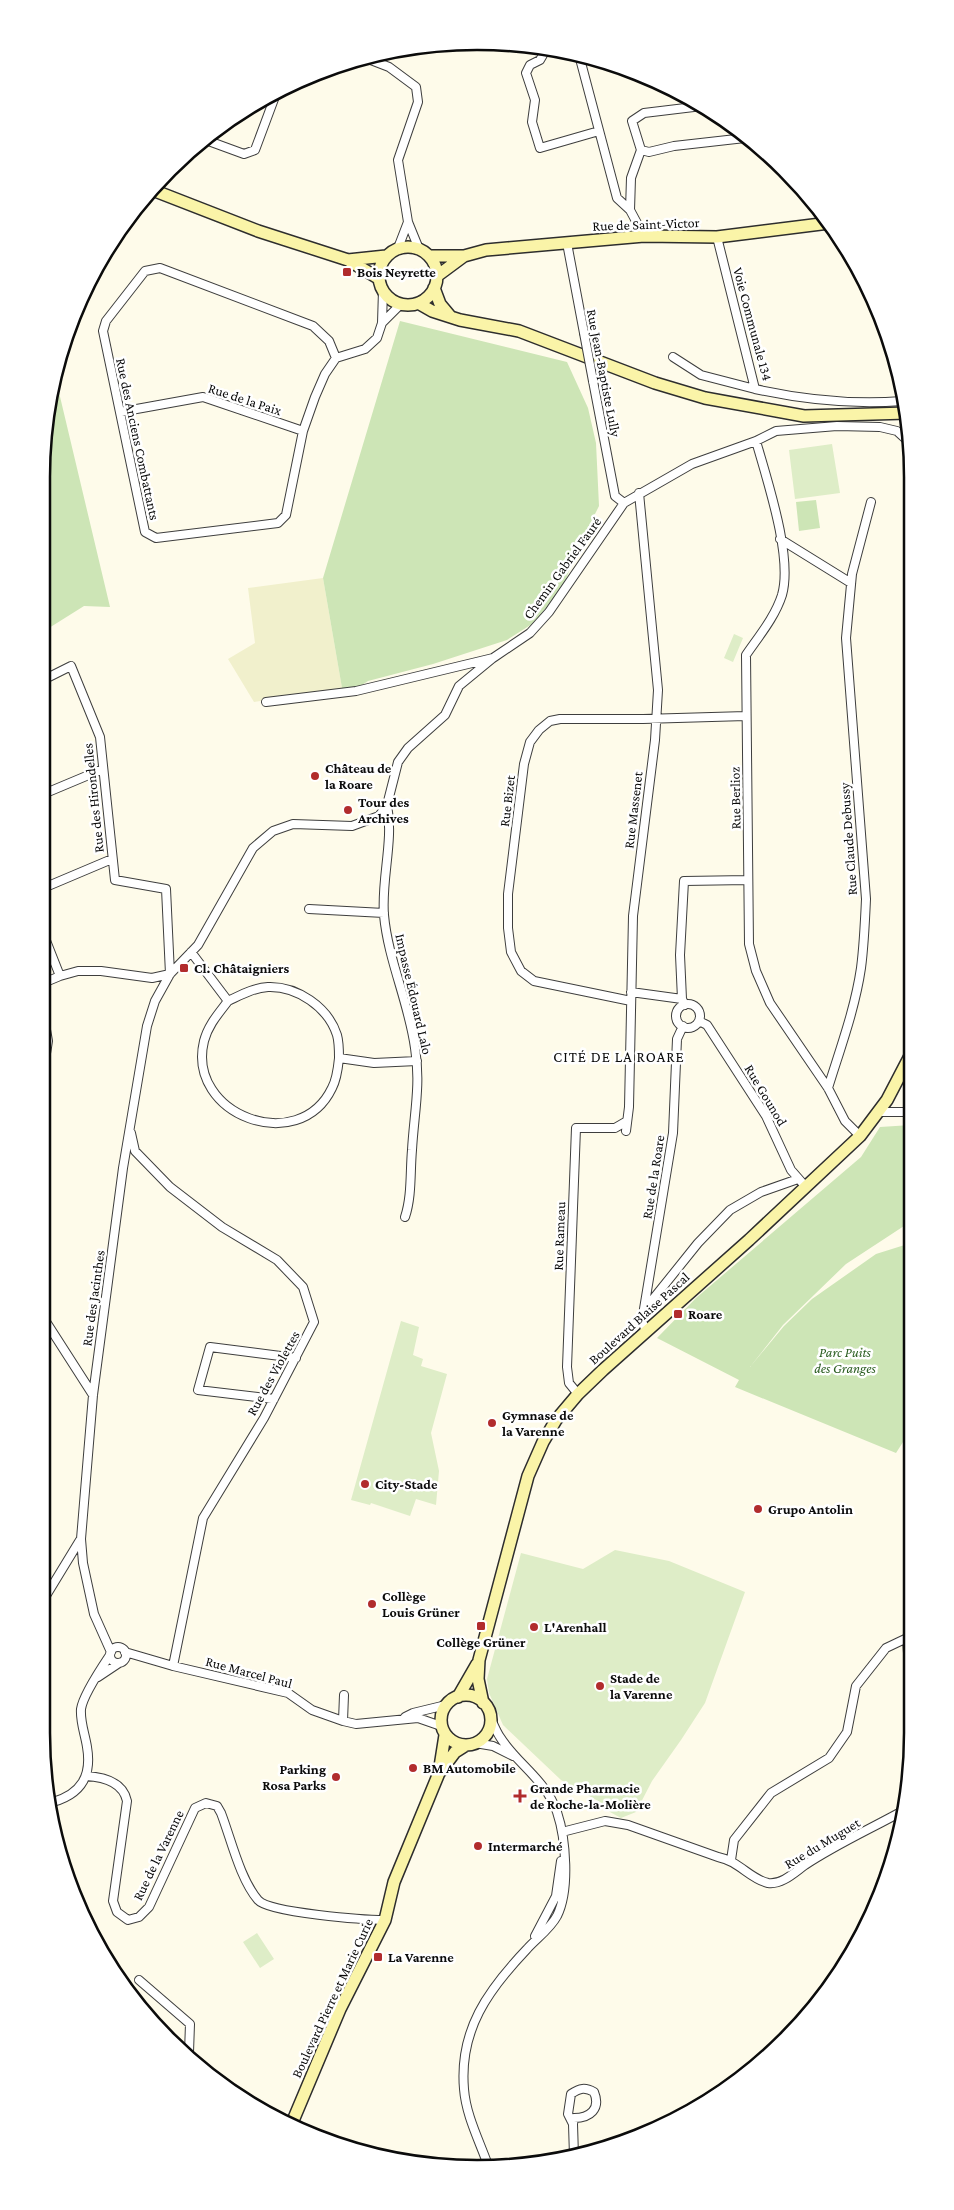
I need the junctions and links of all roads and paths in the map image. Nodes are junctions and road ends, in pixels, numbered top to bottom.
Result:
1 (543, 55) edge
2 (378, 62) edge
3 (581, 63) edge
4 (273, 102) edge
5 (691, 107) edge
6 (599, 131) junction
7 (738, 139) edge
8 (212, 142) edge
9 (642, 150) junction
10 (158, 193) edge
11 (630, 210) junction
12 (408, 222) junction
13 (821, 224) edge
14 (644, 236) junction
15 (717, 237) junction
16 (567, 243) junction
17 (398, 248) junction
18 (419, 249) junction
19 (386, 256) junction
20 (430, 256) junction
21 (464, 256) junction
22 (348, 260) junction
23 (437, 276) junction
24 (378, 278) junction
25 (434, 288) junction
26 (383, 290) junction
27 (418, 303) junction
28 (401, 304) junction
29 (450, 316) junction
30 (382, 322) junction
31 (672, 357) dead end
32 (336, 358) junction
33 (755, 389) junction
34 (897, 401) edge
35 (120, 412) junction
36 (899, 413) edge
37 (842, 416) junction
38 (900, 418) edge
39 (303, 431) junction
40 (902, 435) edge
41 (756, 441) junction
42 (639, 493) junction
43 (871, 502) dead end
44 (624, 504) junction
45 (780, 539) junction
46 (851, 583) junction
47 (493, 658) junction
48 (50, 676) edge
49 (266, 702) dead end
50 (746, 716) junction
51 (656, 718) junction
52 (103, 769) junction
53 (50, 791) edge
54 (387, 805) junction
55 (112, 859) junction
56 (748, 880) junction
57 (50, 886) edge
58 (309, 909) dead end
59 (384, 913) junction
60 (50, 951) edge
61 (191, 952) junction
62 (170, 974) junction
63 (60, 976) junction
64 (50, 980) edge
65 (631, 992) junction
66 (228, 1001) junction
67 (631, 1001) junction
68 (683, 1002) junction
69 (699, 1021) junction
70 (683, 1026) junction
71 (339, 1058) junction
72 (417, 1061) junction
73 (904, 1067) edge
74 (828, 1088) junction
75 (877, 1112) junction
76 (904, 1112) edge
77 (627, 1121) junction
78 (130, 1129) junction
79 (626, 1131) dead end
80 (860, 1136) junction
81 (802, 1183) junction
82 (405, 1217) dead end
83 (644, 1311) junction
84 (50, 1328) edge
85 (646, 1330) junction
86 (296, 1358) junction
87 (578, 1394) junction
88 (93, 1395) junction
89 (274, 1399) junction
90 (81, 1539) junction
91 (50, 1589) edge
92 (904, 1639) edge
93 (118, 1655) junction
94 (479, 1660) junction
95 (173, 1666) junction
96 (97, 1678) junction
97 (344, 1695) dead end
98 (458, 1697) junction
99 (483, 1702) junction
100 (446, 1705) junction
101 (490, 1717) junction
102 (403, 1718) junction
103 (343, 1721) junction
104 (443, 1730) junction
105 (471, 1744) junction
106 (516, 1757) junction
107 (439, 1773) junction
108 (86, 1776) junction
109 (56, 1801) edge
110 (896, 1816) edge
111 (562, 1832) junction
112 (731, 1860) junction
113 (385, 1920) junction
114 (139, 1980) dead end
115 (189, 2048) edge
116 (294, 2118) edge
117 (573, 2124) junction
118 (574, 2149) edge
119 (486, 2160) edge

1 - 6 street
2 - 12 street
3 - 6 street
4 - 8 street
5 - 9 street
6 - 11 street
7 - 9 street
9 - 11 street
10 - 22 main road
11 - 14 street
12 - 17 street
12 - 18 street
13 - 15 main road, Rue de Saint-Victor
14 - 15 main road, Rue de Saint-Victor
14 - 16 main road, Rue de Saint-Victor
15 - 33 street, Voie Communale 134
16 - 21 main road, Rue de Saint-Victor
16 - 44 street, Rue Jean-Baptiste Lully, bridge
17 - 18 main road
17 - 19 main road
18 - 20 main road
19 - 22 main road
19 - 24 main road
20 - 21 main road, Rue de Saint-Victor
20 - 23 main road
21 - 23 main road, Rue de Saint-Victor
22 - 24 main road
23 - 25 main road
24 - 26 main road
25 - 27 main road
25 - 29 main road
26 - 28 main road
26 - 30 street
27 - 28 main road
27 - 29 main road
28 - 30 street
29 - 37 main road
30 - 32 street
31 - 33 street
32 - 35 street, Rue des Anciens Combattants
32 - 39 street, Rue des Anciens Combattants
33 - 34 street, Voie Communale 134
35 - 39 street, Rue de la Paix
35 - 39 street, Rue des Anciens Combattants
36 - 37 main road
37 - 38 main road
40 - 41 street, Chemin Gabriel Fauré
41 - 42 street, Chemin Gabriel Fauré
41 - 45 street, Rue Berlioz
42 - 44 street, Chemin Gabriel Fauré
42 - 51 street, Rue Massenet
43 - 46 street, Rue Claude Debussy
44 - 47 street, Chemin Gabriel Fauré
45 - 46 street
45 - 50 street, Rue Berlioz
46 - 74 street, Rue Claude Debussy
47 - 49 street, Chemin Gabriel Fauré
47 - 54 street, Impasse Édouard Lalo
48 - 52 street, Rue des Hirondelles
50 - 51 street, Rue Bizet
50 - 56 street, Rue Berlioz
51 - 65 street, Rue Massenet
51 - 67 street, Rue Bizet
52 - 53 street
52 - 55 street, Rue des Hirondelles
54 - 59 street, Impasse Édouard Lalo
54 - 61 street, Rue des Jacinthes
55 - 57 street
55 - 62 street, Rue des Hirondelles
56 - 68 street, Rue de la Roare
56 - 74 street, Rue Berlioz
58 - 59 street
59 - 72 street, Impasse Édouard Lalo
60 - 63 street
61 - 62 street, Rue des Jacinthes
61 - 66 street
62 - 63 street
62 - 78 street, Rue des Jacinthes
63 - 64 street
65 - 67 street, Rue Massenet
65 - 68 street
66 - 71 street
66 - 71 street
67 - 77 street, Rue Massenet
68 - 69 street
68 - 70 street, Rue de la Roare
69 - 70 street
69 - 81 street, Rue Gounod
70 - 83 street, Rue de la Roare
71 - 72 street
72 - 82 street, Impasse Édouard Lalo
73 - 75 main road, Boulevard Blaise Pascal
74 - 80 street, Rue Berlioz
75 - 76 street
75 - 80 main road, Boulevard Blaise Pascal
77 - 79 street, Rue Massenet
77 - 87 street, Rue Rameau
78 - 86 street, Rue des Violettes
78 - 88 street, Rue des Jacinthes
80 - 81 main road, Boulevard Blaise Pascal
81 - 83 street, Boulevard Blaise Pascal
81 - 85 main road, Boulevard Blaise Pascal
83 - 85 street, Rue de la Roare
84 - 88 street
85 - 87 main road, Boulevard Blaise Pascal
86 - 89 street, Rue des Violettes
86 - 89 street
87 - 94 main road, Boulevard Blaise Pascal
88 - 90 street, Rue des Jacinthes
89 - 95 street, Rue des Violettes
90 - 91 street
90 - 93 street, Rue des Jacinthes
92 - 112 street
93 - 95 street, Rue Marcel Paul
93 - 96 street, Rue Marcel Paul
93 - 96 street, Rue Marcel Paul
94 - 98 main road, Boulevard Blaise Pascal
94 - 99 main road, Boulevard Blaise Pascal
95 - 103 street, Rue Marcel Paul
96 - 108 street, Rue Marcel Paul
97 - 103 street
98 - 99 main road
98 - 100 main road
99 - 101 main road
100 - 102 street, Rue Marcel Paul
100 - 104 main road
101 - 105 main road
101 - 106 street
102 - 103 street, Rue Marcel Paul
102 - 104 street, Rue Marcel Paul
104 - 105 main road
104 - 107 main road
105 - 106 street
105 - 107 main road
106 - 111 street
107 - 113 main road, Boulevard Pierre et Marie Curie
108 - 109 street
108 - 113 street, Rue de la Varenne
110 - 112 street, Rue du Muguet
111 - 112 street, Rue du Muguet
111 - 119 street
113 - 116 main road, Boulevard Pierre et Marie Curie
114 - 115 street
117 - 117 street
117 - 118 street

